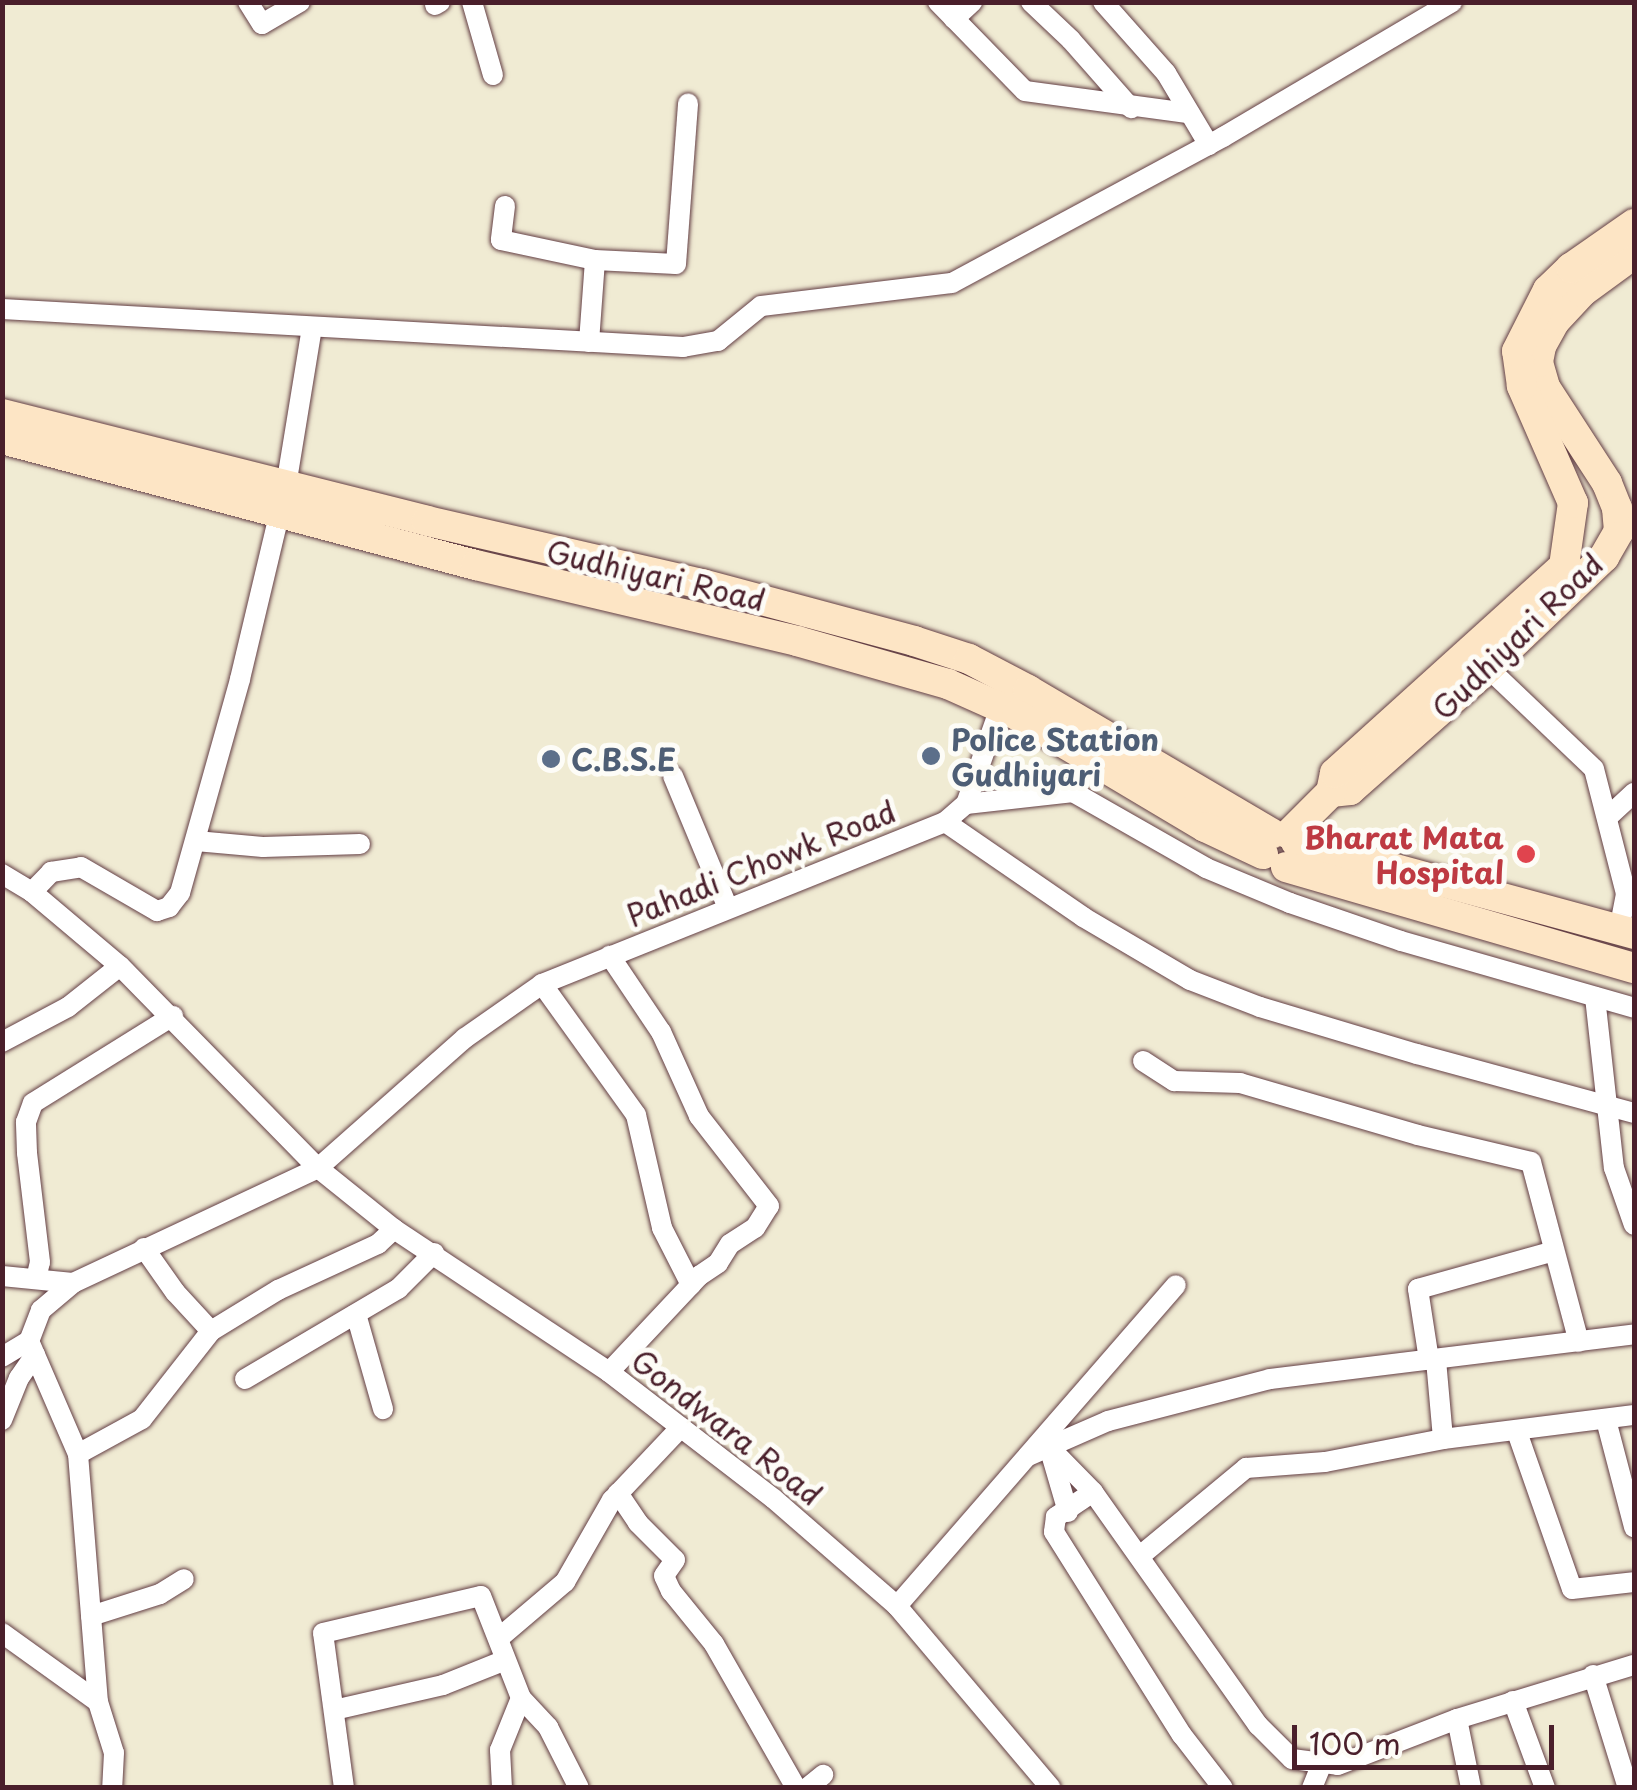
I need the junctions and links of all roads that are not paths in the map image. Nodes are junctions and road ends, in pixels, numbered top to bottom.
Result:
1 (248, 2) edge
2 (300, 2) edge
3 (472, 2) edge
4 (938, 2) edge
5 (972, 2) edge
6 (1031, 2) edge
7 (1103, 2) edge
8 (1452, 2) edge
9 (954, 19) junction
10 (493, 75) dead end
11 (688, 103) dead end
12 (1131, 108) junction
13 (1188, 113) junction
14 (1209, 145) junction
15 (504, 206) dead end
16 (1634, 224) edge
17 (1634, 254) edge
18 (595, 260) junction
19 (1573, 283) junction
20 (2, 309) edge
21 (312, 327) junction
22 (588, 342) junction
23 (2, 414) edge
24 (2, 440) edge
25 (283, 499) junction
26 (1488, 668) junction
27 (1000, 708) junction
28 (673, 776) dead end
29 (1331, 792) junction
30 (1634, 793) edge
31 (966, 804) junction
32 (1609, 816) junction
33 (945, 822) junction
34 (196, 841) junction
35 (360, 844) dead end
36 (1278, 856) junction
37 (2, 874) edge
38 (32, 892) junction
39 (728, 908) junction
40 (1627, 932) edge
41 (610, 956) junction
42 (120, 966) junction
43 (1634, 968) edge
44 (542, 984) junction
45 (1595, 997) junction
46 (1634, 1008) edge
47 (173, 1016) junction
48 (2, 1042) edge
49 (1143, 1061) dead end
50 (1604, 1108) junction
51 (1634, 1114) edge
52 (318, 1168) junction
53 (1634, 1224) edge
54 (394, 1229) junction
55 (144, 1248) junction
56 (1554, 1251) junction
57 (434, 1254) junction
58 (2, 1276) edge
59 (36, 1280) junction
60 (74, 1283) junction
61 (691, 1285) junction
62 (1176, 1285) dead end
63 (356, 1314) junction
64 (211, 1331) junction
65 (1634, 1334) edge
66 (1579, 1342) junction
67 (32, 1348) junction
68 (2, 1357) edge
69 (1433, 1360) junction
70 (609, 1372) junction
71 (245, 1379) dead end
72 (383, 1409) dead end
73 (1634, 1415) edge
74 (2, 1420) edge
75 (1606, 1420) junction
76 (681, 1427) junction
77 (1517, 1432) junction
78 (1443, 1439) junction
79 (1049, 1447) junction
80 (78, 1454) junction
81 (1028, 1456) junction
82 (1093, 1492) junction
83 (618, 1493) junction
84 (1068, 1512) junction
85 (1634, 1527) edge
86 (1140, 1556) junction
87 (184, 1580) dead end
88 (1634, 1582) edge
89 (897, 1606) junction
90 (91, 1616) junction
91 (2, 1633) edge
92 (499, 1638) junction
93 (503, 1661) junction
94 (1634, 1664) edge
95 (1593, 1675) junction
96 (521, 1698) junction
97 (1514, 1701) junction
98 (98, 1702) junction
99 (334, 1710) junction
100 (1457, 1719) junction
101 (1322, 1763) junction
102 (112, 1788) edge
103 (344, 1788) edge
104 (502, 1788) edge
105 (579, 1788) edge
106 (796, 1788) edge
107 (1051, 1788) edge
108 (1224, 1788) edge
109 (1312, 1788) edge
110 (1471, 1788) edge
111 (1545, 1788) edge
112 (1628, 1788) edge

1 - 2 street
3 - 10 street
4 - 9 street
5 - 9 street
6 - 12 street
7 - 13 street
8 - 14 street
9 - 12 street
11 - 18 street
12 - 13 street
13 - 14 street
14 - 22 street
15 - 18 street
16 - 19 street, Gudhiyari Road
17 - 19 street, Gudhiyari Road
18 - 22 street
19 - 26 street, Gudhiyari Road
19 - 29 street, Gudhiyari Road
20 - 21 street
21 - 22 street
21 - 25 street
23 - 25 street, Gudhiyari Road
24 - 25 street, Gudhiyari Road
25 - 27 street, Gudhiyari Road
25 - 34 street
25 - 36 street, Gudhiyari Road
26 - 29 street, Gudhiyari Road
26 - 32 street
27 - 31 street
27 - 36 street, Gudhiyari Road
28 - 39 street
29 - 36 street, Gudhiyari Road
30 - 32 street
31 - 33 street, Pahadi Chowk Road
31 - 36 street
32 - 40 street
33 - 39 street, Pahadi Chowk Road
33 - 50 street
34 - 35 street
34 - 38 street
36 - 40 street
36 - 43 street
36 - 45 street
37 - 38 street, Gondwara Road
38 - 42 street, Gondwara Road
39 - 41 street, Pahadi Chowk Road
41 - 44 street, Pahadi Chowk Road
41 - 61 street
42 - 47 street, Gondwara Road
42 - 48 street
44 - 52 street, Pahadi Chowk Road
44 - 61 street
45 - 46 street
45 - 50 street
47 - 52 street, Gondwara Road
47 - 59 street
49 - 56 street
50 - 51 street
50 - 53 street
52 - 54 street, Gondwara Road
52 - 55 street, Pahadi Chowk Road
54 - 57 street, Gondwara Road
54 - 64 street
55 - 60 street, Pahadi Chowk Road
55 - 64 street
56 - 66 street
56 - 69 street
57 - 63 street
57 - 70 street, Gondwara Road
58 - 59 street
59 - 60 street
60 - 67 street
61 - 70 street
62 - 81 street
63 - 71 street
63 - 72 street
64 - 80 street
65 - 66 street
66 - 69 street
67 - 68 street
67 - 74 street
67 - 80 street
69 - 78 street
69 - 79 street
70 - 76 street, Gondwara Road
73 - 75 street
75 - 77 street
75 - 85 street
76 - 83 street
76 - 89 street, Gondwara Road
77 - 78 street
77 - 88 street
78 - 86 street
79 - 81 street
79 - 82 street
79 - 84 street
80 - 90 street
81 - 89 street
82 - 84 street
82 - 86 street
83 - 92 street
83 - 106 street
84 - 108 street
86 - 101 street
87 - 90 street
89 - 107 street, Gondwara Road
90 - 98 street
91 - 98 street
92 - 93 street
92 - 99 street
93 - 96 street
93 - 99 street
94 - 95 street
95 - 97 street
95 - 112 street
96 - 104 street
96 - 105 street
97 - 100 street
97 - 111 street
98 - 102 street
99 - 103 street
100 - 101 street
100 - 110 street
101 - 109 street

